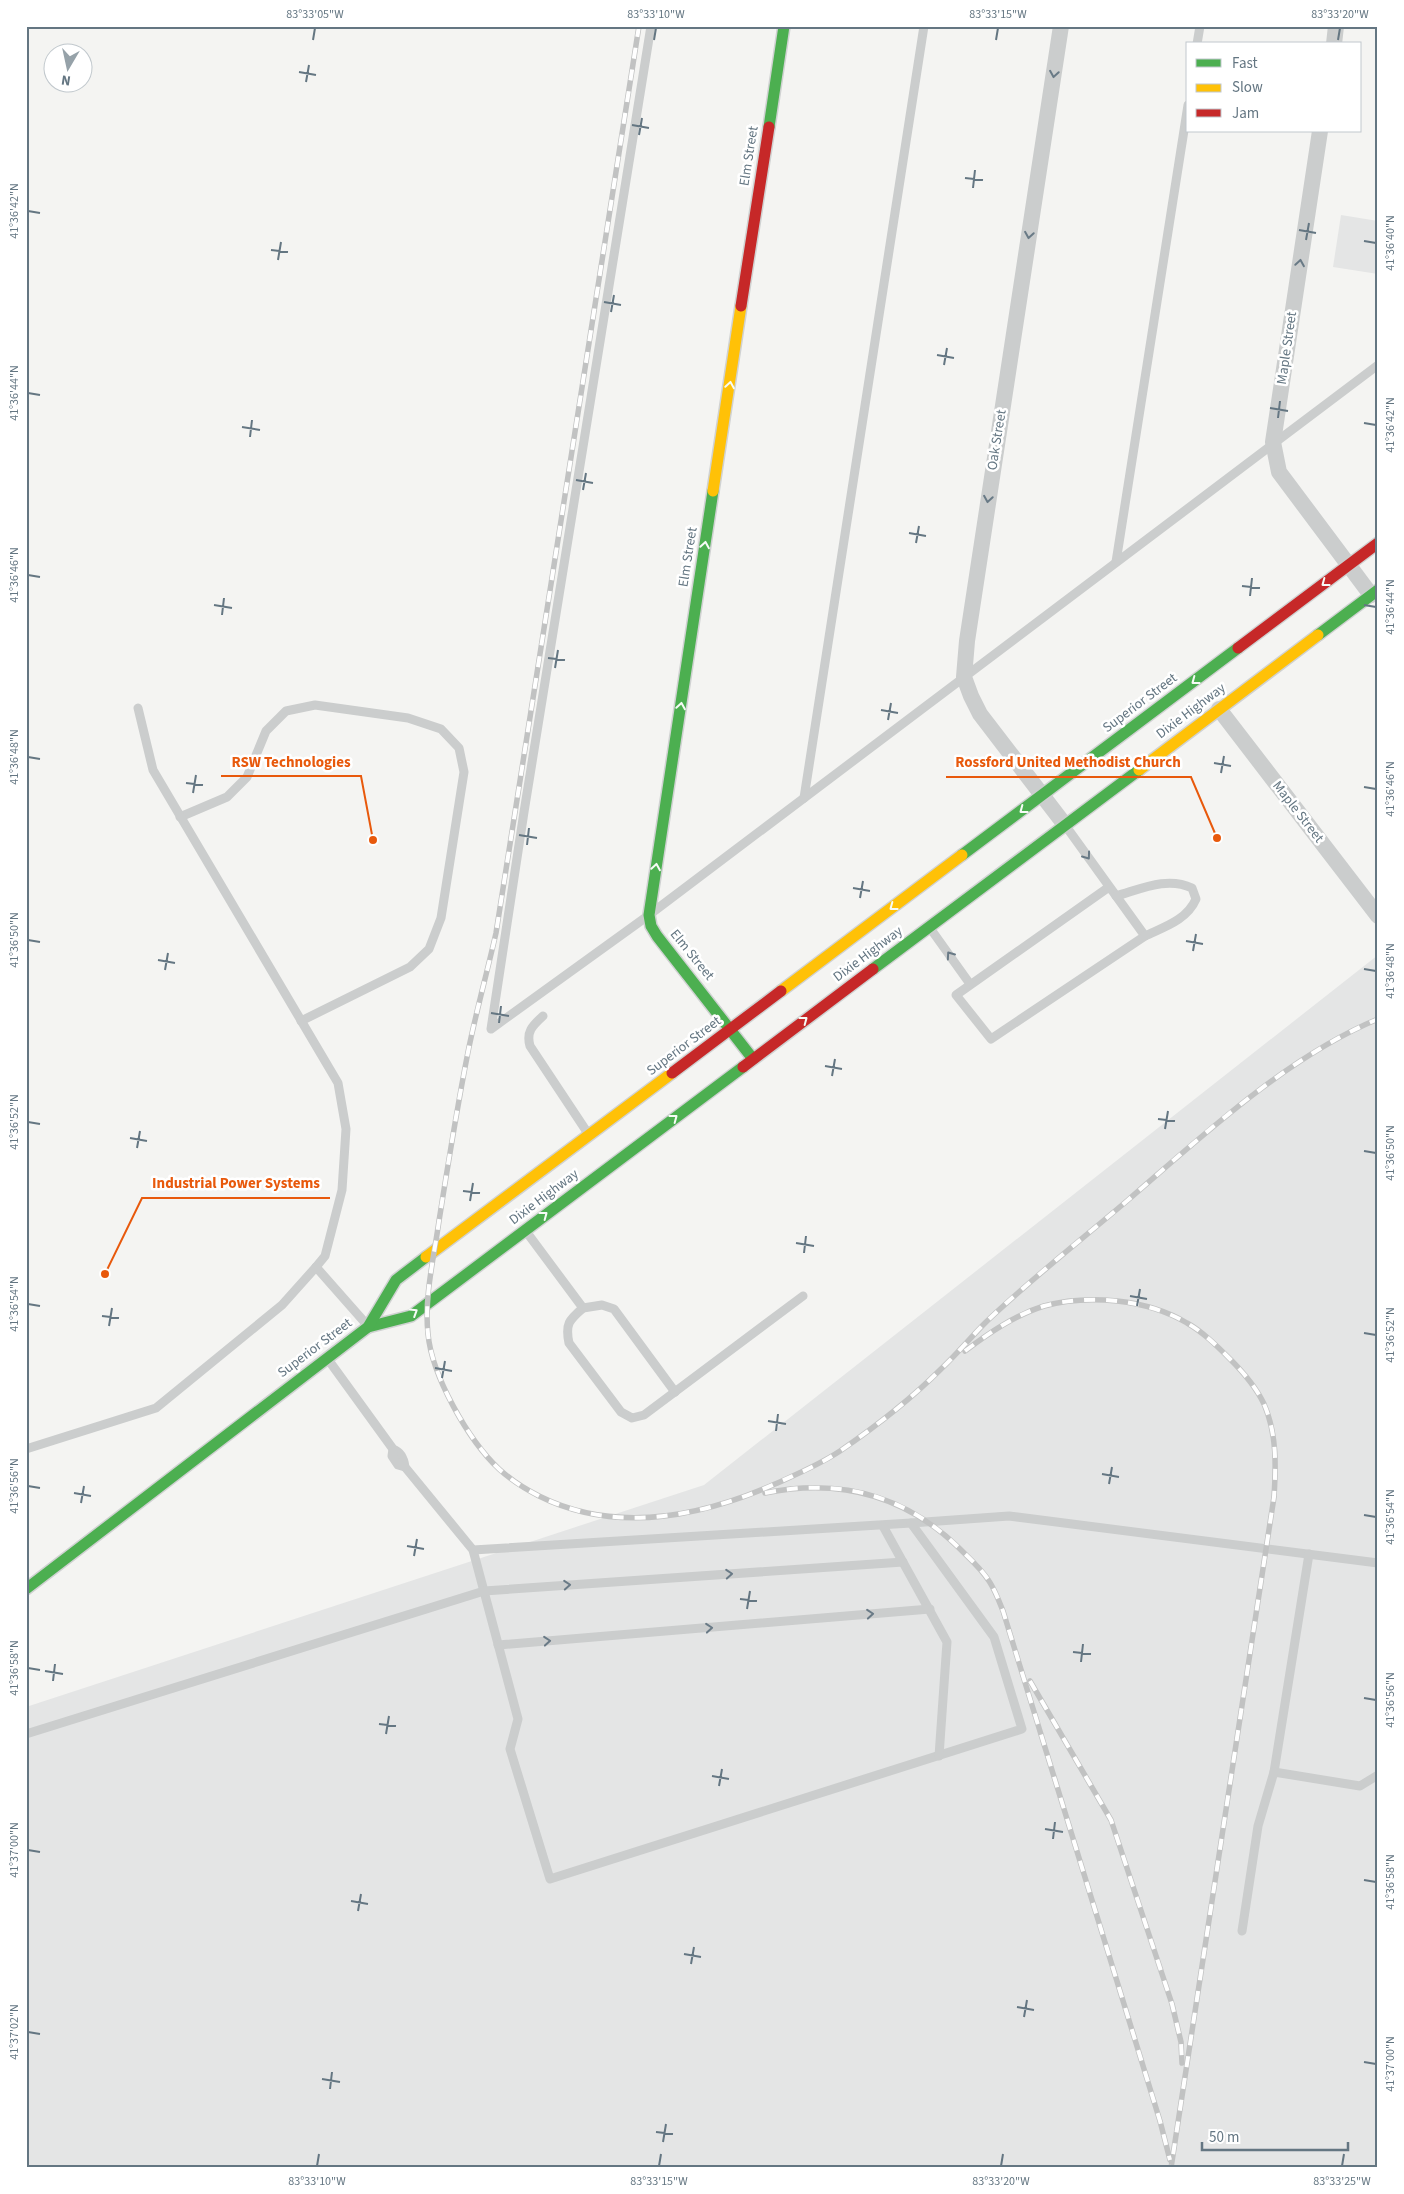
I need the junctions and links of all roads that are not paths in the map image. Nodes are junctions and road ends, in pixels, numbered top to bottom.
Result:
1 (651, 26) edge
2 (784, 26) edge
3 (924, 26) edge
4 (1062, 26) edge
5 (1200, 26) edge
6 (1336, 26) edge
7 (1197, 42) edge
8 (1334, 42) edge
9 (1186, 118) edge
10 (1320, 132) edge
11 (1378, 365) edge
12 (1274, 442) junction
13 (1378, 543) edge
14 (1116, 562) junction
15 (1349, 565) junction
16 (1375, 592) edge
17 (964, 678) junction
18 (138, 708) dead end
19 (1219, 709) junction
20 (1042, 796) junction
21 (804, 798) junction
22 (180, 817) junction
23 (1064, 825) junction
24 (1109, 887) junction
25 (1116, 896) junction
26 (649, 915) junction
27 (1378, 916) edge
28 (929, 926) junction
29 (1144, 936) junction
30 (970, 984) junction
31 (543, 1016) dead end
32 (301, 1021) junction
33 (731, 1029) junction
34 (753, 1059) junction
35 (589, 1136) junction
36 (522, 1226) junction
37 (316, 1267) junction
38 (803, 1296) dead end
39 (583, 1308) junction
40 (368, 1326) junction
41 (327, 1357) junction
42 (675, 1392) junction
43 (26, 1449) edge
44 (911, 1523) junction
45 (883, 1526) junction
46 (473, 1550) junction
47 (1309, 1554) junction
48 (903, 1562) junction
49 (1378, 1563) edge
50 (26, 1589) edge
51 (484, 1591) junction
52 (930, 1609) junction
53 (498, 1645) junction
54 (26, 1734) edge
55 (938, 1756) junction
56 (1274, 1772) junction
57 (1378, 1775) edge
58 (1242, 1931) dead end

1 - 26 lane
26 -> 2 main road, Elm Street
3 - 21 lane
4 -> 17 street, Oak Street
5 - 7 lane
6 - 8 street
9 - 14 lane
12 -> 10 street, Maple Street
11 - 12 lane
12 - 14 lane
12 - 15 street, Maple Street
13 - 15 main road, Superior Street
14 - 17 lane
15 - 16 street, Maple Street
15 -> 20 main road, Superior Street
16 - 19 main road, Dixie Highway
17 - 20 street, Oak Street
17 - 21 lane
18 - 22 lane
19 - 23 main road, Dixie Highway
19 - 27 street, Maple Street
20 - 23 street, Oak Street
20 -> 33 main road, Superior Street
21 - 26 lane
22 - 32 lane
22 - 32 lane
23 -> 24 lane
23 - 28 main road, Dixie Highway
24 - 25 lane
24 - 30 lane
25 - 29 lane
25 - 29 lane
26 - 33 main road, Elm Street
30 -> 28 lane
34 -> 28 main road, Dixie Highway
29 - 30 lane
31 - 35 lane
32 - 37 lane
33 - 34 main road, Elm Street
33 - 35 main road, Superior Street
36 -> 34 main road, Dixie Highway
35 - 40 main road, Superior Street
36 - 39 lane
40 -> 36 main road, Dixie Highway
37 - 40 lane
37 - 43 lane
38 - 42 lane
39 - 42 lane
39 - 42 lane
40 - 41 main road, Superior Street
41 - 46 lane
41 - 50 main road, Superior Street
44 - 45 lane
44 - 47 lane
44 - 55 lane
45 - 46 lane
45 - 48 lane
46 - 51 lane
47 - 49 lane
47 - 56 lane
51 -> 48 lane
48 - 52 lane
51 - 53 lane
51 - 54 lane
53 -> 52 lane
52 - 55 lane
53 - 55 lane
56 - 57 lane
56 - 58 lane

